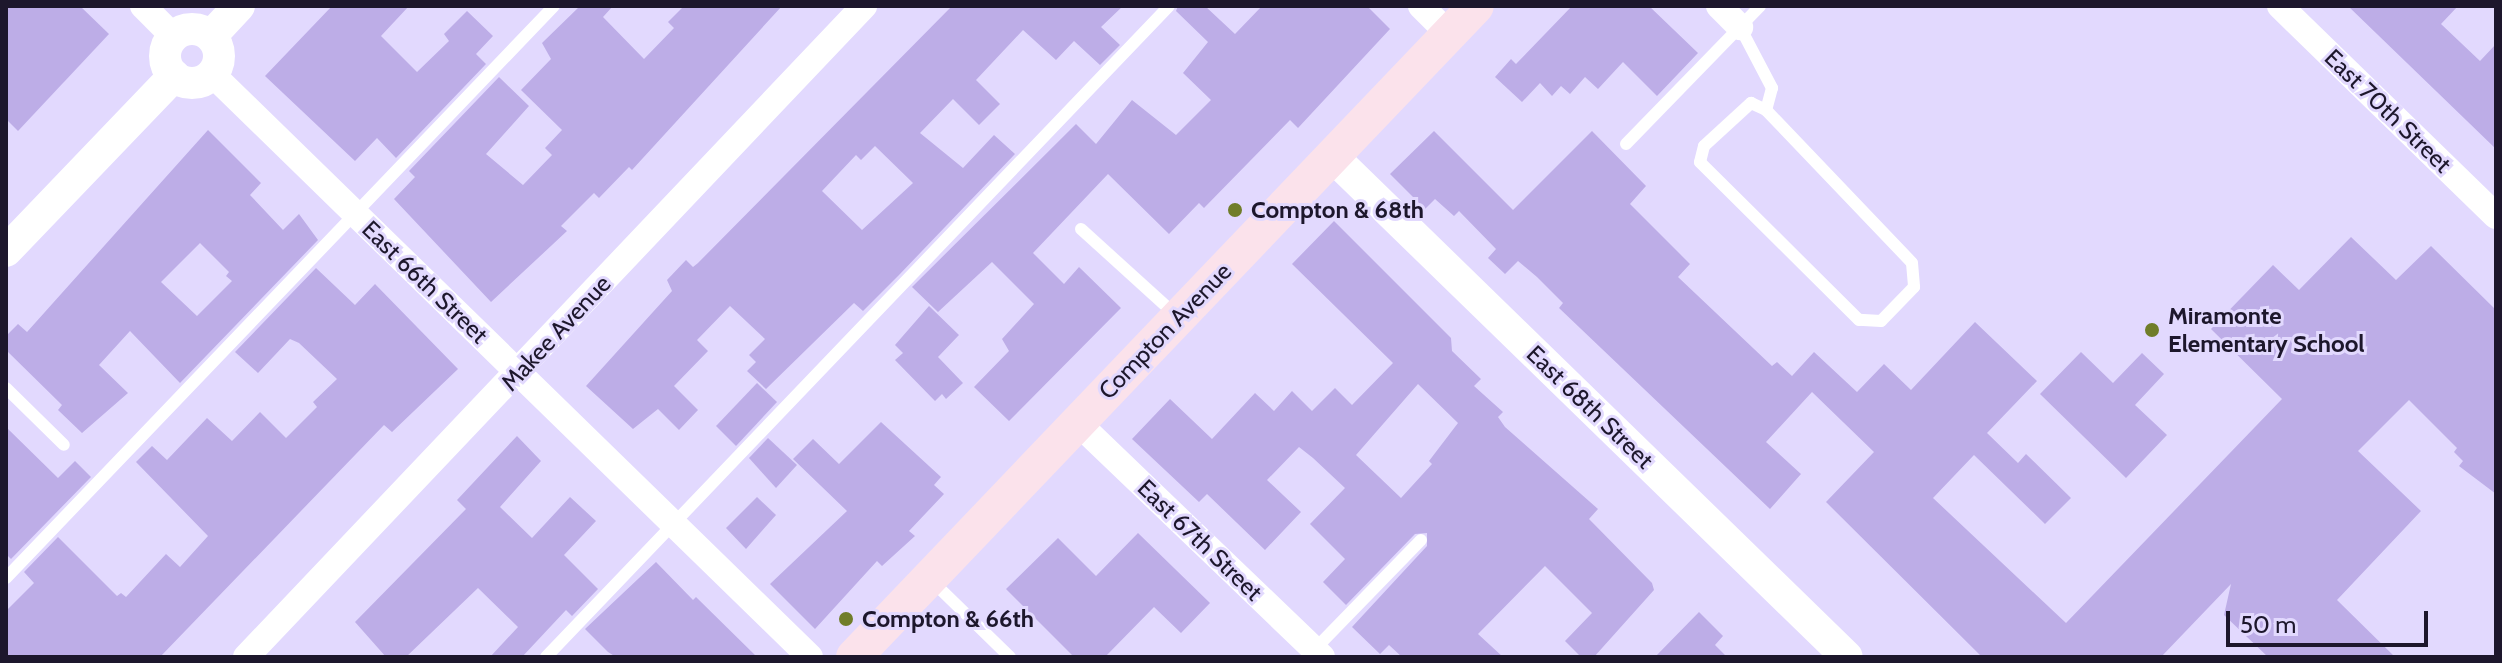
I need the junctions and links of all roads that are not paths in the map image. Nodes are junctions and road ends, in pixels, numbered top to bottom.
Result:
1 (143, 6) edge
2 (239, 6) edge
3 (554, 6) edge
4 (864, 6) edge
5 (1169, 6) edge
6 (1421, 6) edge
7 (1476, 6) edge
8 (1719, 6) edge
9 (1760, 6) edge
10 (2280, 6) edge
11 (1740, 27) junction
12 (1449, 34) junction
13 (173, 36) junction
14 (211, 36) junction
15 (212, 74) junction
16 (174, 76) junction
17 (1766, 110) junction
18 (1626, 144) dead end
19 (1332, 156) junction
20 (354, 212) junction
21 (2496, 216) edge
22 (1081, 229) dead end
23 (6, 251) edge
24 (1179, 317) junction
25 (519, 373) junction
26 (6, 388) edge
27 (1078, 423) junction
28 (64, 445) dead end
29 (672, 523) junction
30 (1421, 540) dead end
31 (6, 578) edge
32 (929, 578) junction
33 (1318, 653) edge
34 (246, 657) edge
35 (546, 657) edge
36 (810, 657) edge
37 (854, 657) edge
38 (1010, 657) edge
39 (1847, 657) edge

1 - 13 street
2 - 14 street
3 - 20 lane
4 - 25 street, Makee Avenue
5 - 29 lane
6 - 12 street
7 - 12 main road, Compton Avenue
8 - 11 street
9 - 11 lane
10 - 21 street, East 70th Street
11 - 17 lane
11 - 18 lane
12 - 19 main road, Compton Avenue
13 - 14 street
13 - 16 street
14 - 15 street
15 - 16 street
15 - 20 street, East 66th Street
16 - 23 street
17 - 17 lane
19 - 24 main road, Compton Avenue
19 - 39 street, East 68th Street
20 - 25 street, East 66th Street
20 - 31 lane
22 - 24 lane
24 - 27 main road, Compton Avenue
25 - 29 street, East 66th Street
25 - 34 street, Makee Avenue
26 - 28 lane
27 - 32 main road, Compton Avenue
27 - 33 street, East 67th Street
29 - 35 lane
29 - 36 street, East 66th Street
30 - 33 lane
32 - 37 main road, Compton Avenue
32 - 38 lane

